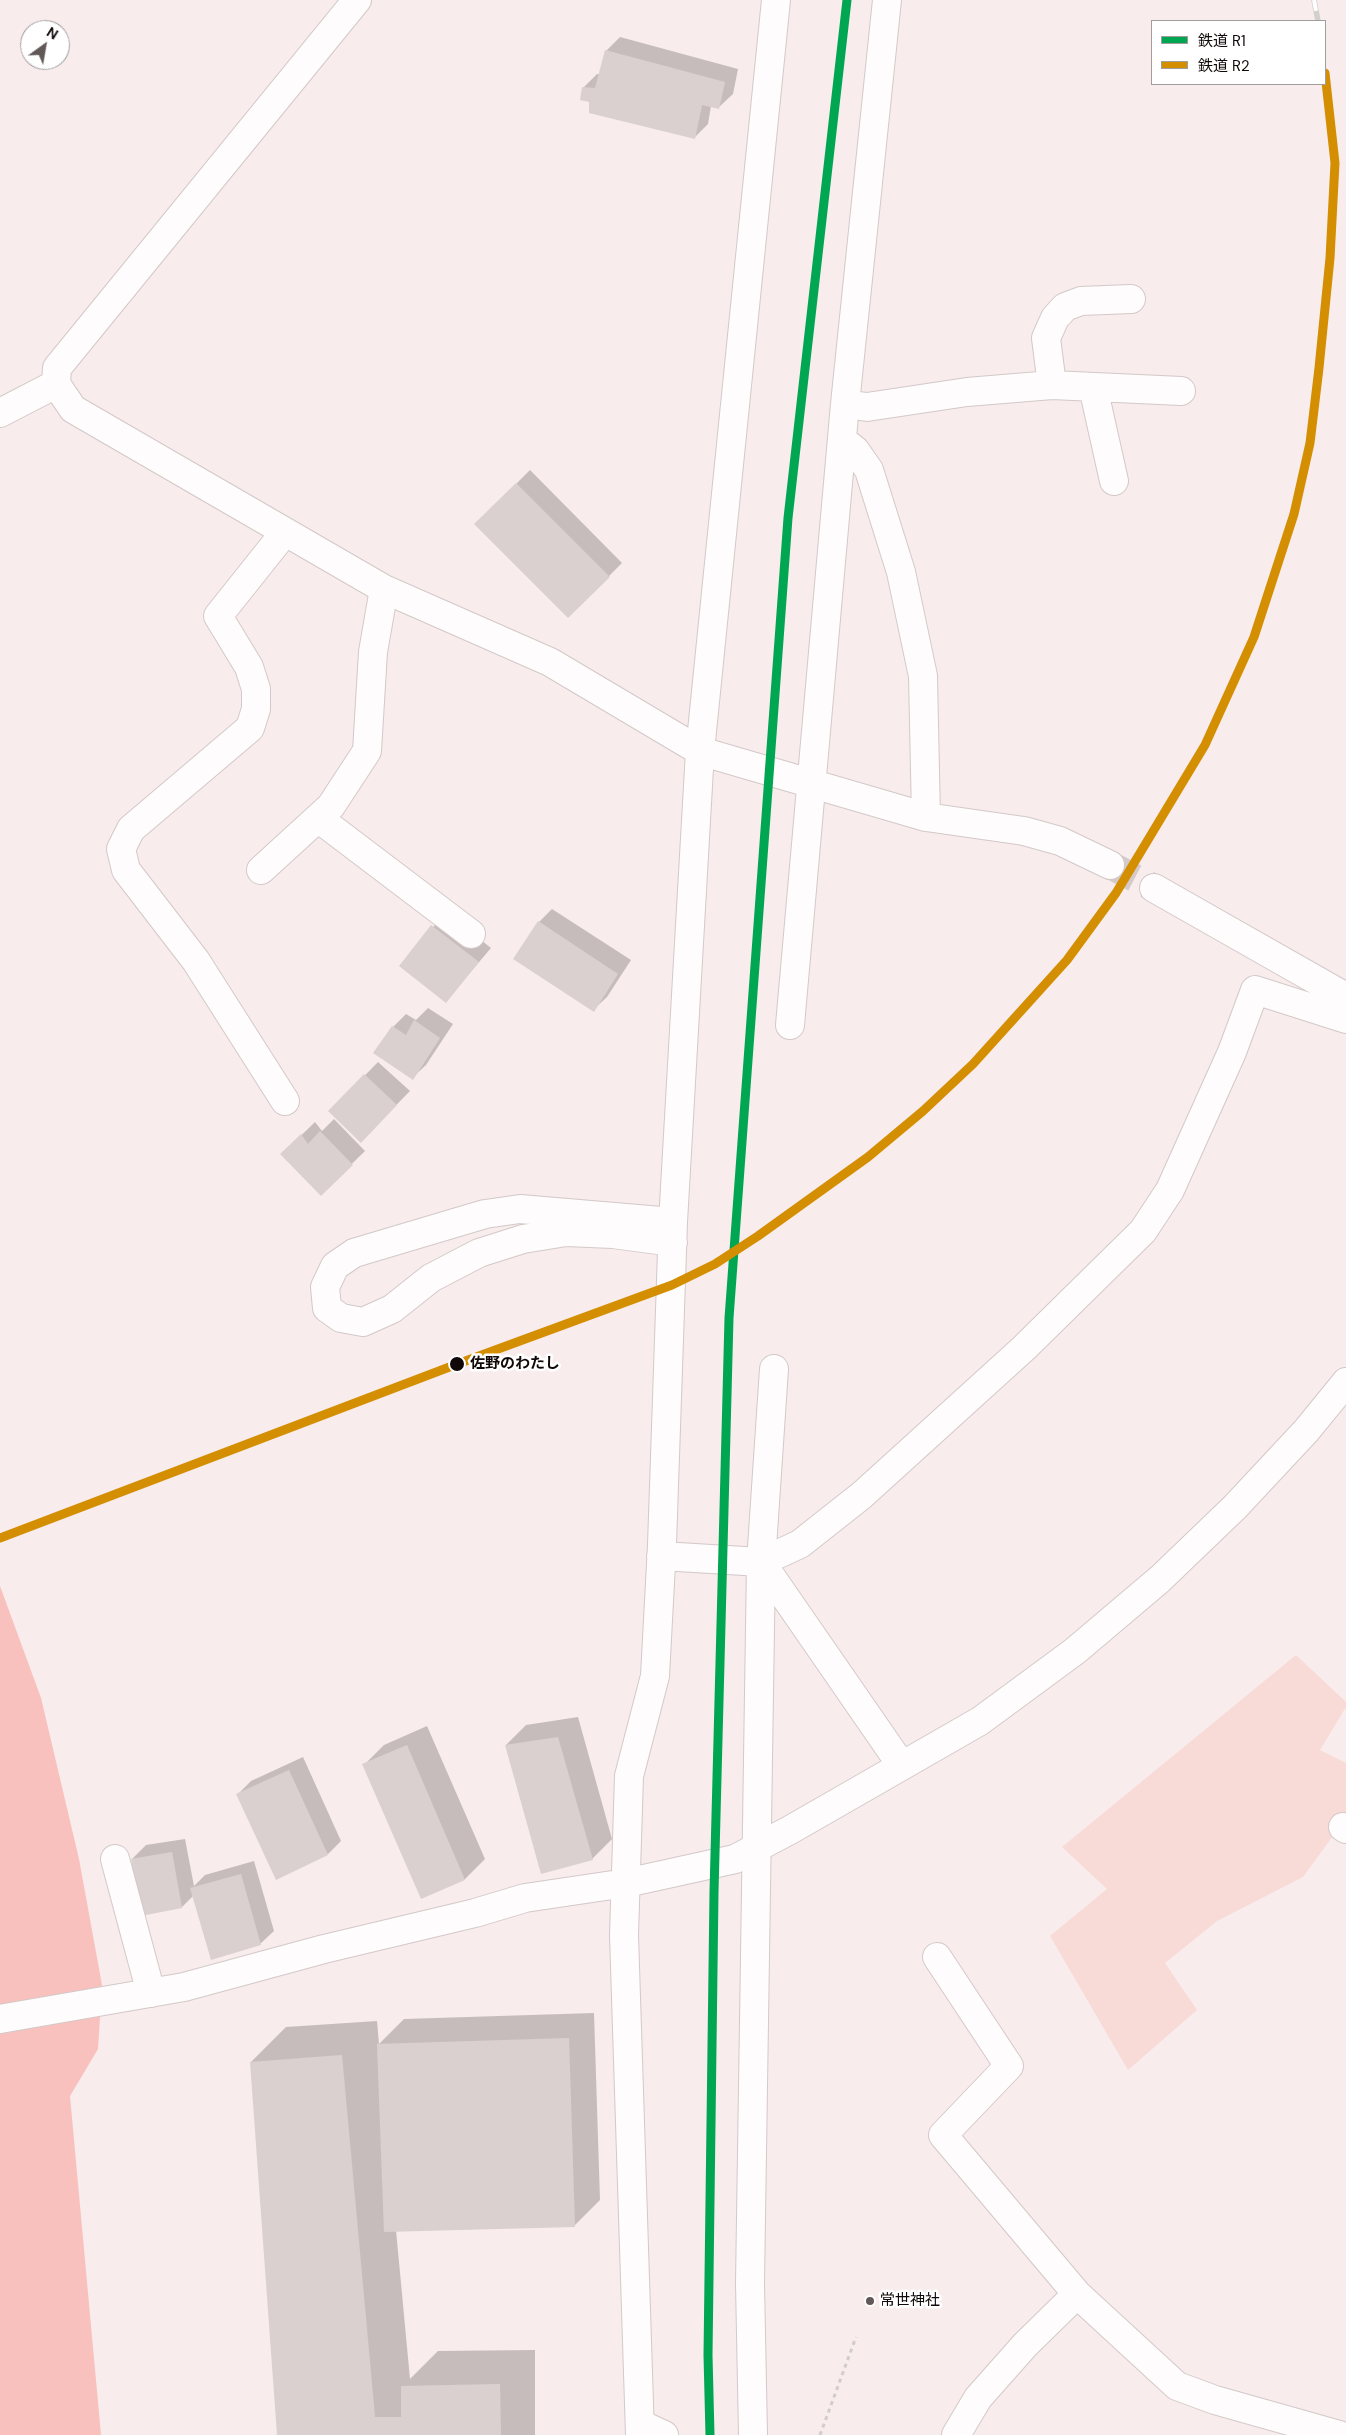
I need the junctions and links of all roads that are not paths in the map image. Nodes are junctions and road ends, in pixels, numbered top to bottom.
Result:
1 (356, 0) edge
2 (776, 0) edge
3 (887, 0) edge
4 (1131, 299) dead end
5 (56, 384) junction
6 (1052, 385) junction
7 (1093, 387) junction
8 (1181, 391) dead end
9 (844, 404) junction
10 (0, 413) edge
11 (842, 440) junction
12 (1114, 481) dead end
13 (285, 532) junction
14 (384, 589) junction
15 (700, 751) junction
16 (812, 783) junction
17 (926, 817) junction
18 (318, 818) junction
19 (1110, 864) tunnel mouth
20 (261, 870) dead end
21 (1154, 888) tunnel mouth
22 (471, 934) dead end
23 (1346, 997) edge
24 (1346, 1019) edge
25 (790, 1025) dead end
26 (285, 1102) dead end
27 (673, 1232) junction
28 (774, 1369) dead end
29 (1346, 1382) edge
30 (661, 1556) junction
31 (761, 1562) junction
32 (902, 1766) junction
33 (756, 1847) junction
34 (115, 1859) dead end
35 (626, 1882) junction
36 (937, 1957) dead end
37 (145, 1994) junction
38 (0, 2019) edge
39 (1077, 2294) junction
40 (640, 2429) edge
41 (664, 2435) edge
42 (753, 2435) edge
43 (956, 2435) edge
44 (1339, 2435) edge

1 - 5 street
2 - 15 street
3 - 9 street
4 - 6 street
5 - 10 street
5 - 13 street
6 - 7 street
6 - 9 street
7 - 8 street
7 - 12 street
9 - 11 street
11 - 16 street
11 - 17 street
13 - 14 street
13 - 26 street
14 - 15 street
14 - 18 street
15 - 16 street
15 - 27 street
16 - 17 street
16 - 25 street
17 - 19 street
18 - 20 street
18 - 22 street
21 - 23 street
24 - 31 street
27 - 27 street
27 - 30 street
28 - 31 street
29 - 32 street
30 - 31 street
30 - 35 street
31 - 32 street
31 - 33 street
32 - 33 street
33 - 35 street
33 - 42 street
34 - 37 street
35 - 37 street
35 - 40 street
36 - 39 street
37 - 38 street
39 - 43 street
39 - 44 street
40 - 41 street

